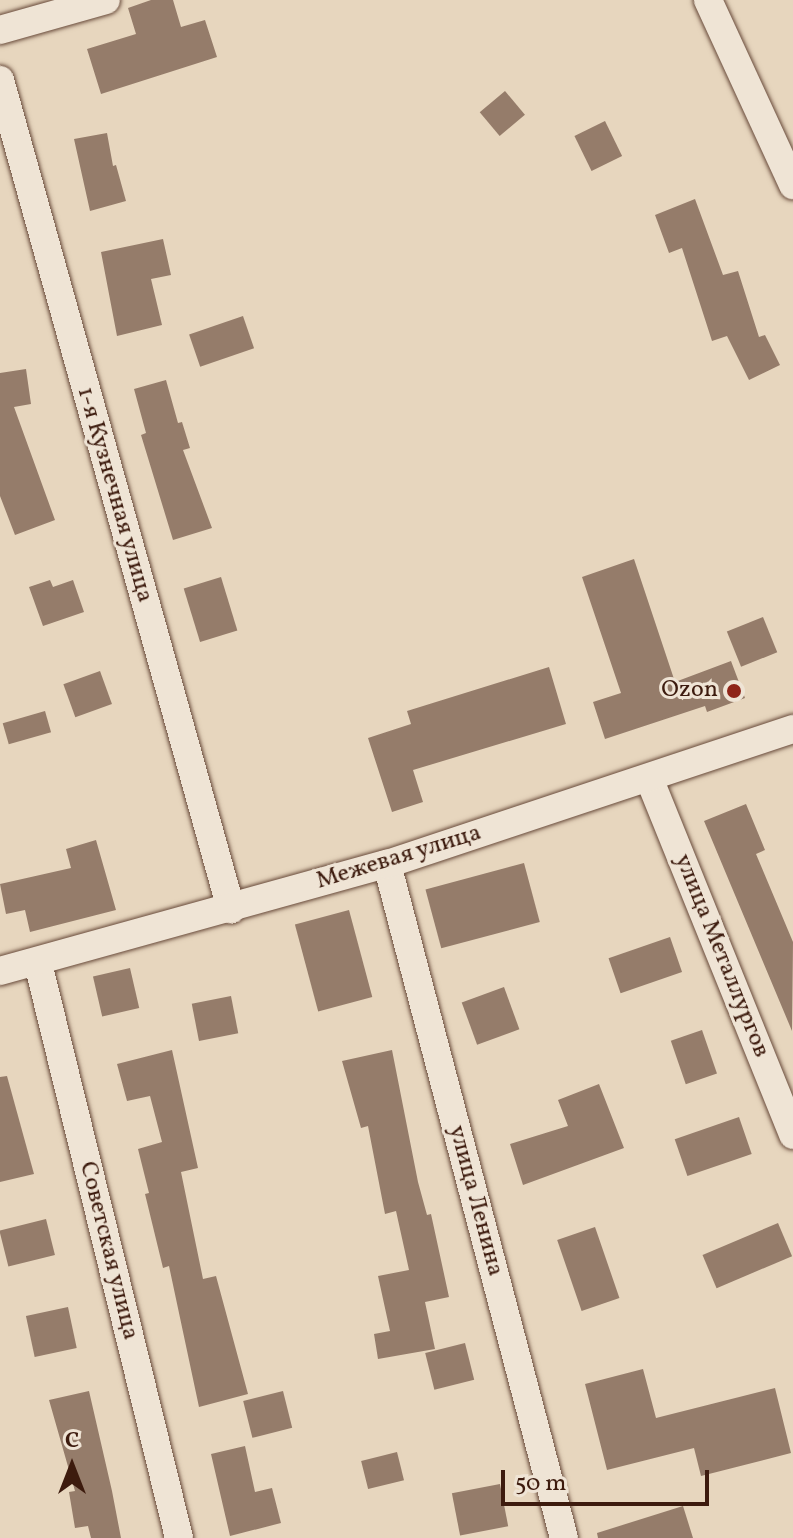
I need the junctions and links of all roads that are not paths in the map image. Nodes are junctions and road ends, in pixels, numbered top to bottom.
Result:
1 (106, 0) edge
2 (713, 10) edge
3 (0, 30) edge
4 (0, 80) edge
5 (793, 185) edge
6 (793, 729) edge
7 (649, 778) junction
8 (387, 864) junction
9 (231, 909) junction
10 (38, 963) junction
11 (0, 971) edge
12 (793, 1135) edge
13 (179, 1538) edge
14 (564, 1538) edge

1 - 3 street
2 - 5 street
4 - 9 street, 1-я Кузнечная улица
6 - 7 street, Межевая улица
7 - 8 street, Межевая улица
7 - 12 street, улица Металлургов
8 - 9 street, Межевая улица
8 - 14 street, улица Ленина
9 - 10 street, Межевая улица
10 - 11 street, Межевая улица
10 - 13 street, Советская улица

